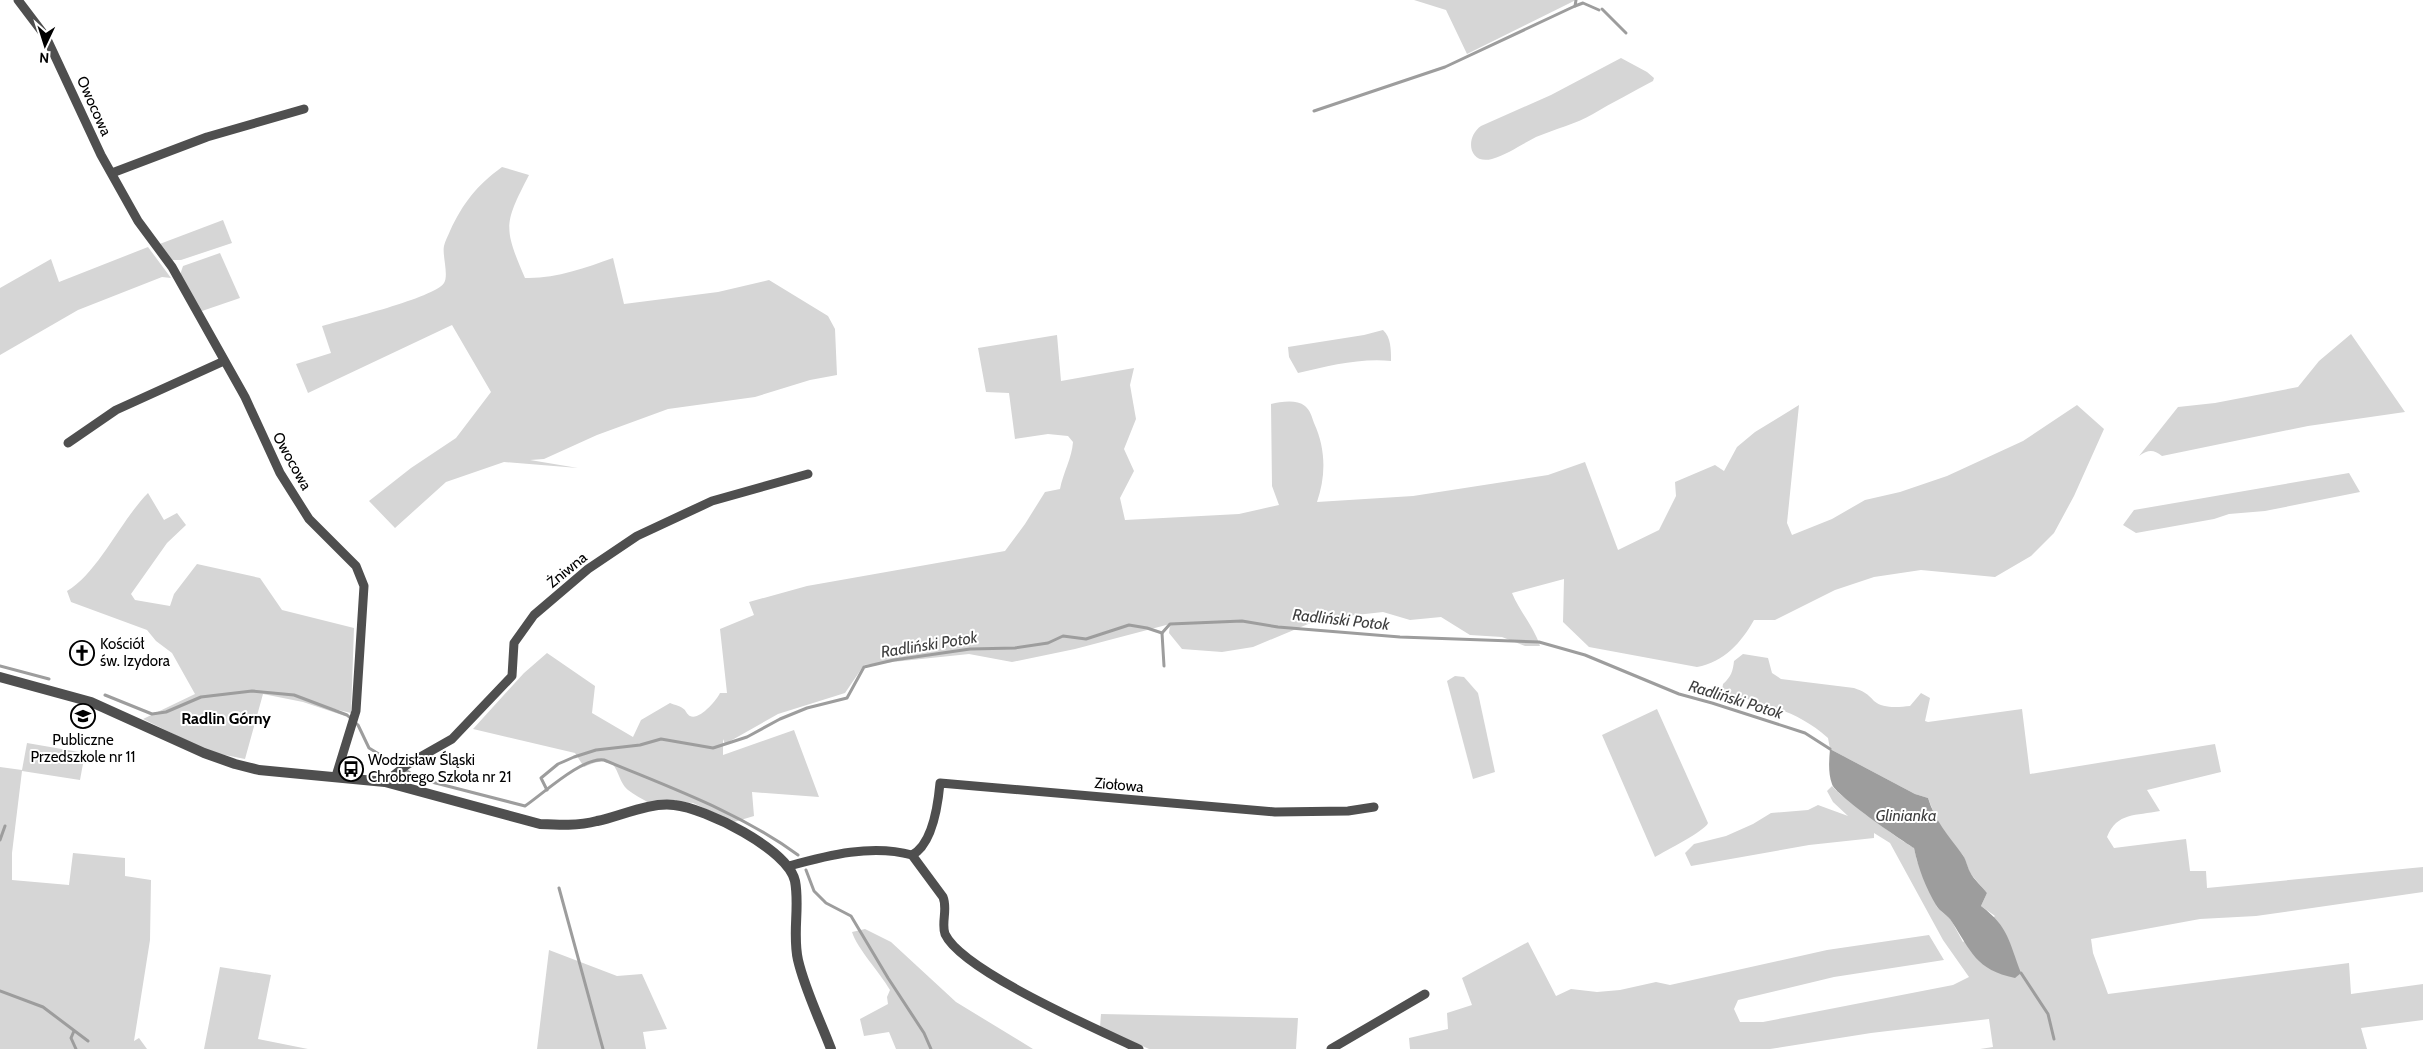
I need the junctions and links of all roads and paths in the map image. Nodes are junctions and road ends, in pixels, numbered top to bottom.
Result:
1 (18, 0) edge
2 (304, 109) dead end
3 (112, 173) junction
4 (224, 361) junction
5 (68, 443) dead end
6 (808, 474) dead end
7 (0, 677) edge
8 (336, 776) junction
9 (385, 782) junction
10 (1374, 807) dead end
11 (912, 855) junction
12 (789, 866) junction
13 (1425, 994) dead end
14 (831, 1049) edge
15 (1139, 1049) edge
16 (1331, 1049) edge

1 - 3 street, Owocowa
2 - 3 street
3 - 4 street, Owocowa
4 - 5 street
4 - 8 street, Owocowa
6 - 9 street, Żniwna
7 - 8 street
8 - 9 street
9 - 12 street
10 - 11 street, Ziołowa
11 - 12 street
11 - 15 street
12 - 14 street
13 - 16 street

